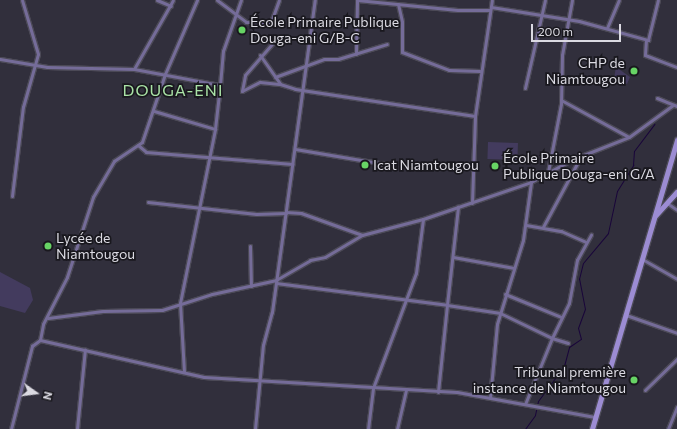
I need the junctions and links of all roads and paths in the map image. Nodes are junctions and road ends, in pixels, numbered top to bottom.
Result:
1 (22, 0) edge
2 (157, 0) edge
3 (173, 0) edge
4 (197, 0) edge
5 (217, 0) edge
6 (241, 0) edge
7 (280, 0) edge
8 (315, 0) edge
9 (492, 0) edge
10 (545, 0) edge
11 (572, 0) edge
12 (619, 0) edge
13 (658, 0) edge
14 (398, 4) junction
15 (171, 6) junction
16 (491, 8) junction
17 (539, 14) junction
18 (235, 15) junction
19 (568, 21) junction
20 (607, 28) junction
21 (646, 40) junction
22 (272, 44) dead end
23 (387, 44) dead end
24 (356, 54) junction
25 (260, 55) junction
26 (0, 59) edge
27 (36, 65) junction
28 (305, 67) junction
29 (677, 67) edge
30 (134, 69) junction
31 (480, 71) junction
32 (164, 74) junction
33 (275, 77) junction
34 (280, 84) junction
35 (220, 85) junction
36 (525, 88) dead end
37 (302, 90) junction
38 (657, 98) dead end
39 (561, 100) junction
40 (675, 106) edge
41 (154, 111) junction
42 (475, 116) junction
43 (216, 129) junction
44 (629, 137) junction
45 (677, 143) edge
46 (138, 145) junction
47 (295, 149) junction
48 (581, 156) junction
49 (208, 159) junction
50 (293, 164) junction
51 (391, 165) dead end
52 (548, 172) junction
53 (531, 182) junction
54 (677, 192) edge
55 (12, 196) dead end
56 (148, 202) dead end
57 (667, 203) junction
58 (472, 204) junction
59 (198, 208) junction
60 (458, 208) junction
61 (677, 210) edge
62 (286, 213) junction
63 (656, 215) junction
64 (422, 219) junction
65 (526, 225) junction
66 (543, 227) junction
67 (362, 235) junction
68 (591, 235) dead end
69 (586, 242) junction
70 (250, 246) dead end
71 (453, 256) junction
72 (642, 259) junction
73 (514, 268) junction
74 (677, 279) edge
75 (276, 282) junction
76 (251, 286) junction
77 (505, 294) junction
78 (407, 301) junction
79 (180, 302) junction
80 (447, 305) junction
81 (500, 313) junction
82 (626, 315) junction
83 (561, 317) junction
84 (48, 318) junction
85 (677, 333) edge
86 (552, 338) junction
87 (40, 340) junction
88 (568, 343) dead end
89 (85, 350) junction
90 (677, 359) edge
91 (184, 372) junction
92 (261, 380) junction
93 (373, 388) junction
94 (406, 390) junction
95 (645, 390) dead end
96 (438, 392) junction
97 (490, 398) junction
98 (525, 404) junction
99 (677, 407) edge
100 (595, 417) junction
101 (11, 429) edge
102 (77, 429) edge
103 (255, 429) edge
104 (368, 429) edge
105 (397, 429) edge
106 (592, 429) edge
107 (668, 429) edge

1 - 27 street
2 - 15 street
3 - 15 street
4 - 32 street
5 - 18 street
6 - 18 street
7 - 18 street
8 - 28 street
9 - 16 street
10 - 17 street
11 - 19 street
12 - 20 street
13 - 21 street
14 - 16 street
14 - 24 street
14 - 31 street
15 - 30 street
16 - 17 street
16 - 31 street
17 - 19 street
17 - 36 street
18 - 35 street
19 - 20 street
19 - 39 street
20 - 21 street
21 - 29 street
22 - 25 street
23 - 24 street
24 - 28 street
25 - 33 street
25 - 34 street
26 - 27 street
27 - 30 street
27 - 55 street
28 - 33 street
28 - 37 street
30 - 32 street
31 - 42 street
32 - 35 street
32 - 41 street
33 - 34 street
34 - 37 street
35 - 43 street
37 - 42 street
37 - 47 street
38 - 40 street
39 - 44 street
39 - 52 street
40 - 44 street
41 - 43 street
41 - 46 street
42 - 58 street
43 - 49 street
44 - 48 street
45 - 63 main road
46 - 49 street
46 - 84 street
47 - 50 street
47 - 51 street
48 - 52 street
48 - 66 street
49 - 50 street
49 - 59 street
50 - 62 street
52 - 53 street
53 - 58 street
53 - 65 street
54 - 57 main road
56 - 59 street
57 - 61 street
57 - 63 main road
58 - 60 street
59 - 62 street
59 - 79 street
60 - 64 street
60 - 71 street
62 - 67 street
62 - 75 street
63 - 72 main road
64 - 67 street
64 - 78 street
65 - 66 street
65 - 73 street
66 - 69 street
67 - 75 street
68 - 69 street
69 - 83 street
70 - 76 street
71 - 73 street
71 - 80 street
72 - 74 street
72 - 82 main road
73 - 77 street
75 - 76 street
75 - 78 street
75 - 92 street
76 - 79 street
77 - 81 street
77 - 83 street
78 - 80 street
78 - 93 street
79 - 84 street
79 - 91 street
80 - 81 street
80 - 96 street
81 - 86 street
81 - 97 street
82 - 85 street
82 - 100 main road
83 - 86 street
84 - 87 street
86 - 88 street
86 - 98 street
87 - 89 street
87 - 101 street
89 - 91 street
89 - 102 street
90 - 95 street
91 - 92 street
92 - 93 street
92 - 103 street
93 - 94 street
93 - 104 street
94 - 96 street
94 - 105 street
96 - 97 street
97 - 98 street
98 - 100 street
99 - 107 street
100 - 106 main road

